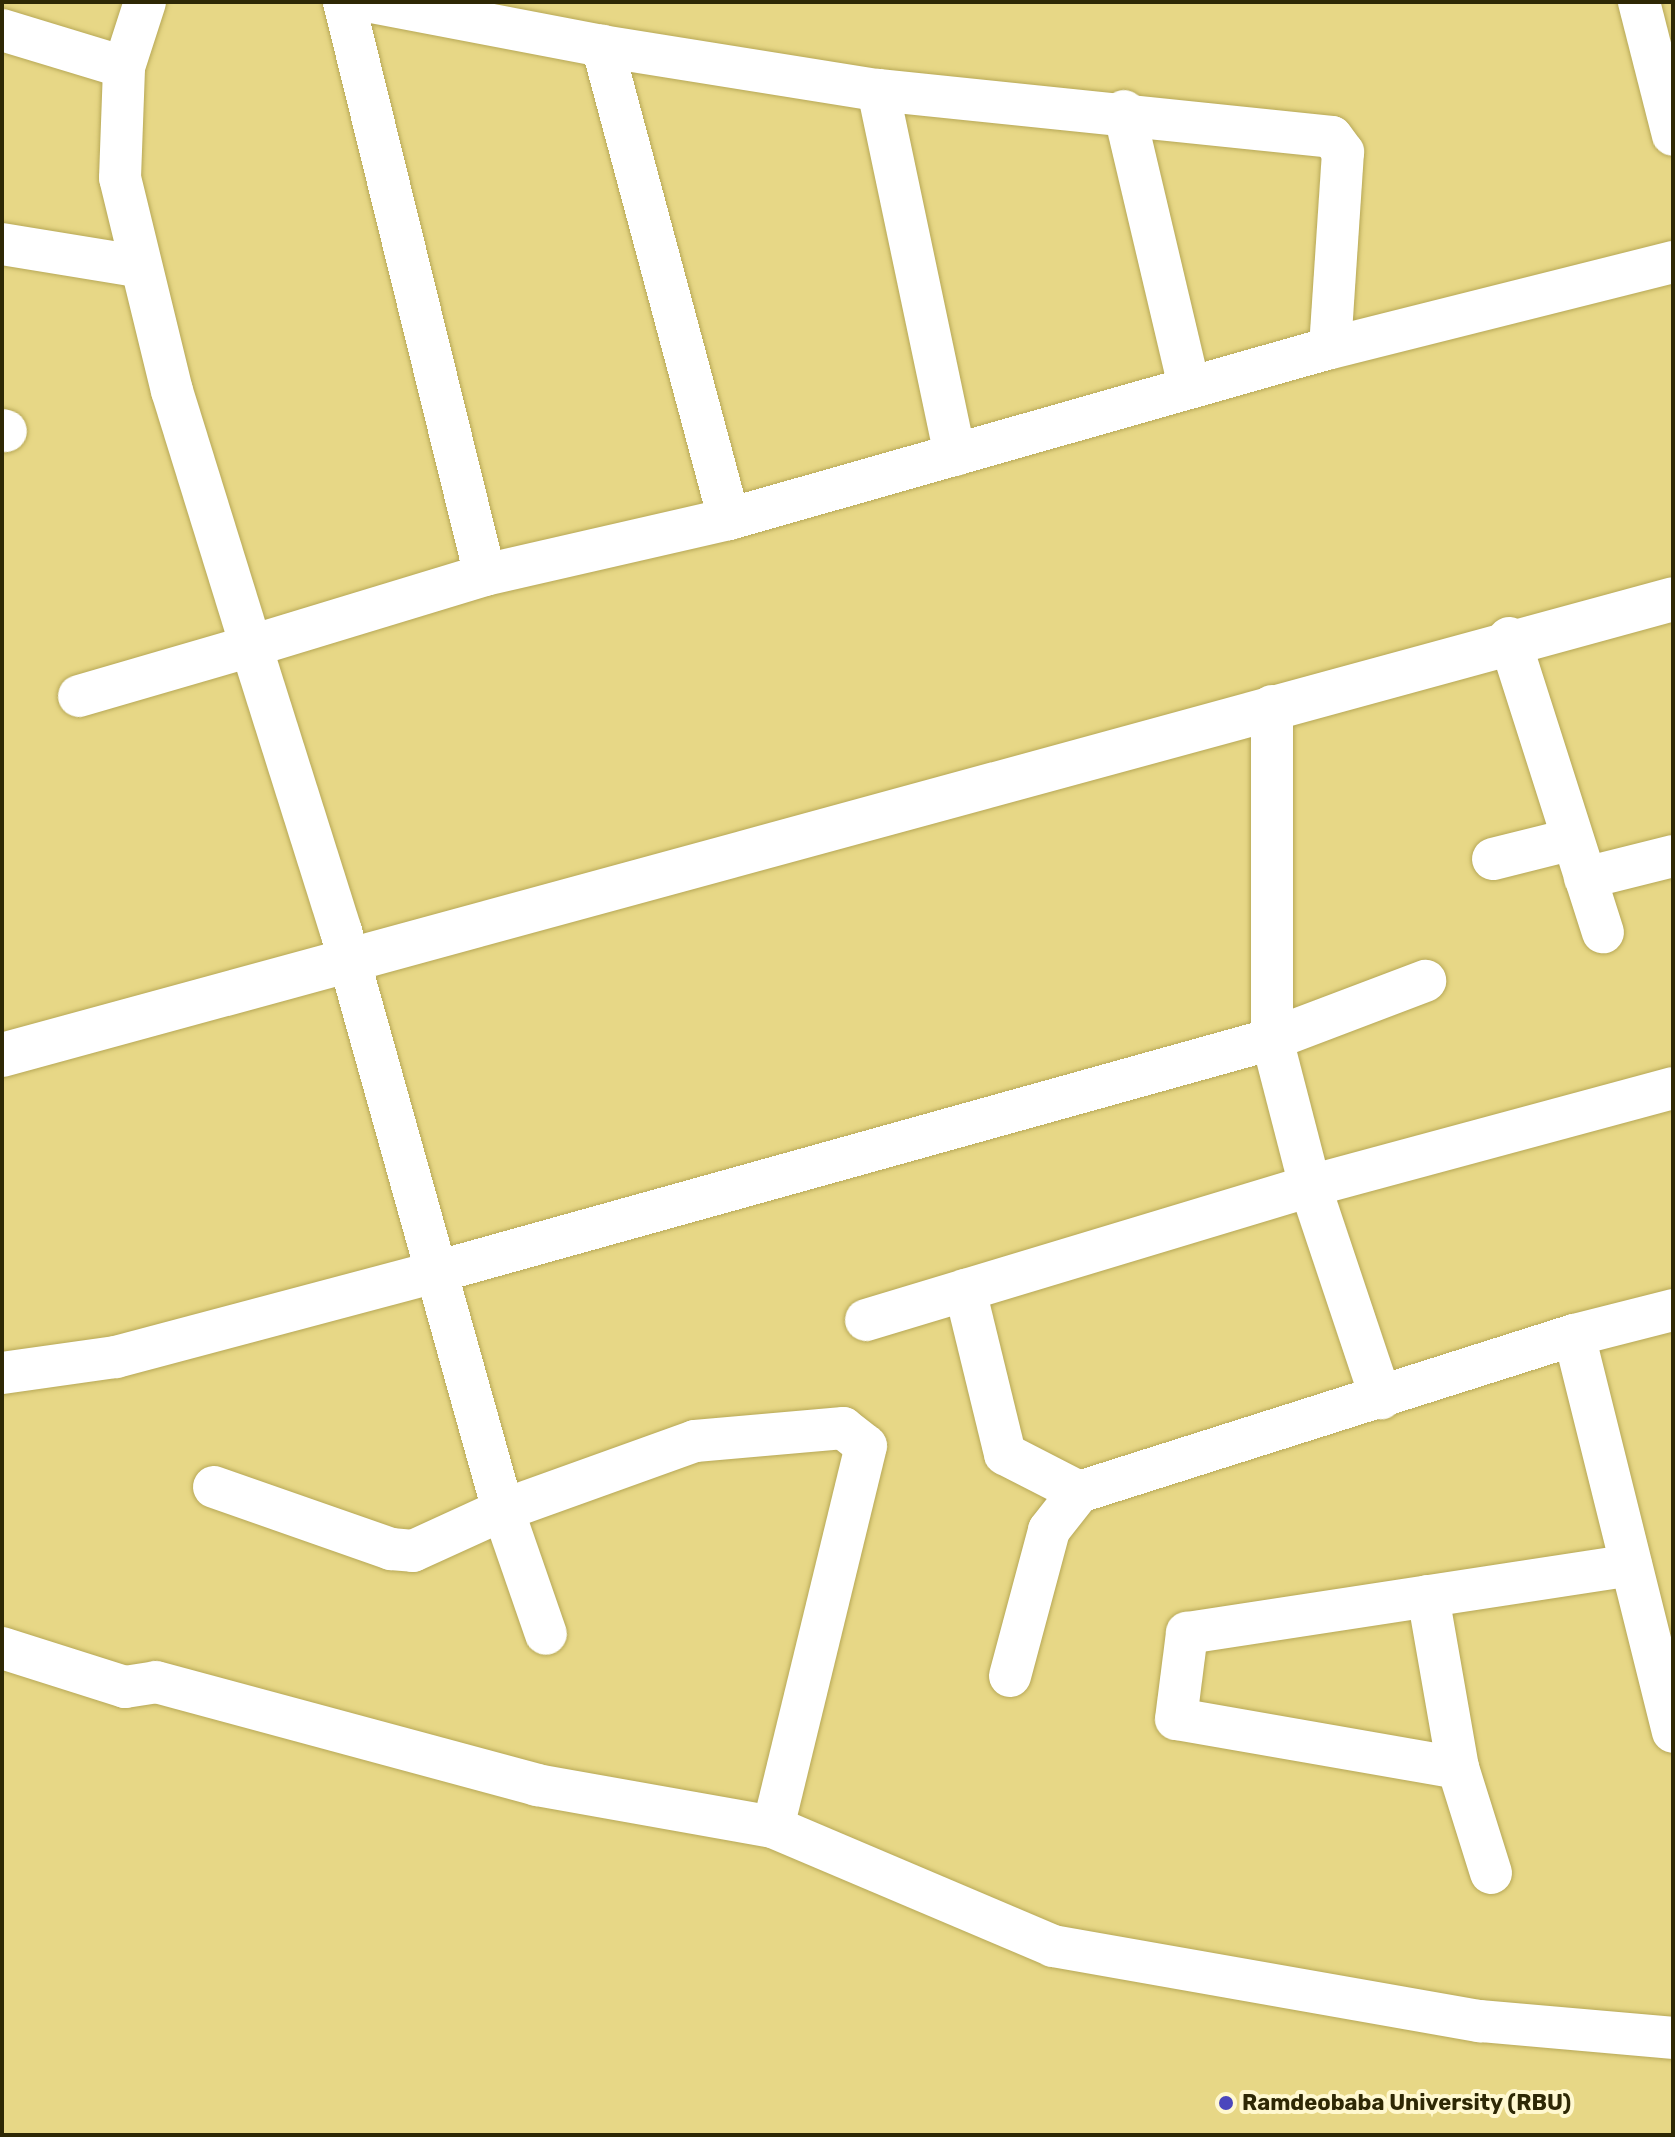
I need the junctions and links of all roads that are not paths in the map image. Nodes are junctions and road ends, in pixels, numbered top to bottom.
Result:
1 (145, 2) edge
2 (344, 2) edge
3 (372, 2) edge
4 (1639, 2) edge
5 (2, 30) edge
6 (602, 46) junction
7 (124, 67) junction
8 (878, 90) junction
9 (1124, 111) junction
10 (1673, 135) edge
11 (2, 244) edge
12 (1673, 262) edge
13 (137, 266) junction
14 (1330, 348) junction
15 (1189, 387) junction
16 (955, 455) junction
17 (729, 519) junction
18 (1673, 572) edge
19 (485, 575) junction
20 (1673, 599) edge
21 (1509, 638) junction
22 (251, 646) junction
23 (79, 696) dead end
24 (1272, 706) junction
25 (1573, 839) junction
26 (1673, 856) edge
27 (1493, 859) dead end
28 (1585, 878) junction
29 (1603, 932) dead end
30 (344, 946) junction
31 (1425, 981) dead end
32 (2, 1023) edge
33 (1272, 1039) junction
34 (2, 1055) edge
35 (1673, 1088) edge
36 (1310, 1186) junction
37 (436, 1272) junction
38 (965, 1290) junction
39 (1673, 1310) edge
40 (866, 1320) dead end
41 (1574, 1335) junction
42 (2, 1373) edge
43 (1381, 1398) junction
44 (214, 1487) dead end
45 (1079, 1492) junction
46 (503, 1510) junction
47 (1631, 1565) junction
48 (1428, 1596) junction
49 (546, 1634) dead end
50 (2, 1648) edge
51 (1010, 1676) dead end
52 (1673, 1732) edge
53 (1458, 1768) junction
54 (773, 1827) junction
55 (1491, 1873) dead end
56 (1673, 2038) edge

1 - 7 street
2 - 19 street
3 - 6 street
4 - 10 street
5 - 7 street
6 - 8 street
6 - 17 street
7 - 13 street
8 - 9 street
8 - 16 street
9 - 14 street
9 - 15 street
11 - 13 street
12 - 14 street
13 - 22 street
14 - 15 street
15 - 16 street
16 - 17 street
17 - 19 street
18 - 30 street
19 - 22 street
20 - 21 street
21 - 24 street
21 - 25 street
22 - 23 street
22 - 30 street
24 - 30 street
24 - 33 street
25 - 27 street
25 - 28 street
26 - 28 street
28 - 29 street
30 - 32 street
30 - 34 street
30 - 37 street
31 - 33 street
33 - 36 street
33 - 37 street
35 - 36 street
36 - 38 street
36 - 43 street
37 - 42 street
37 - 46 street
38 - 40 street
38 - 45 street
39 - 41 street
41 - 43 street
41 - 47 street
43 - 45 street
44 - 46 street
45 - 51 street
46 - 49 street
46 - 54 street
47 - 48 street
47 - 52 street
48 - 53 street
48 - 53 street
50 - 54 street
53 - 55 street
54 - 56 street

